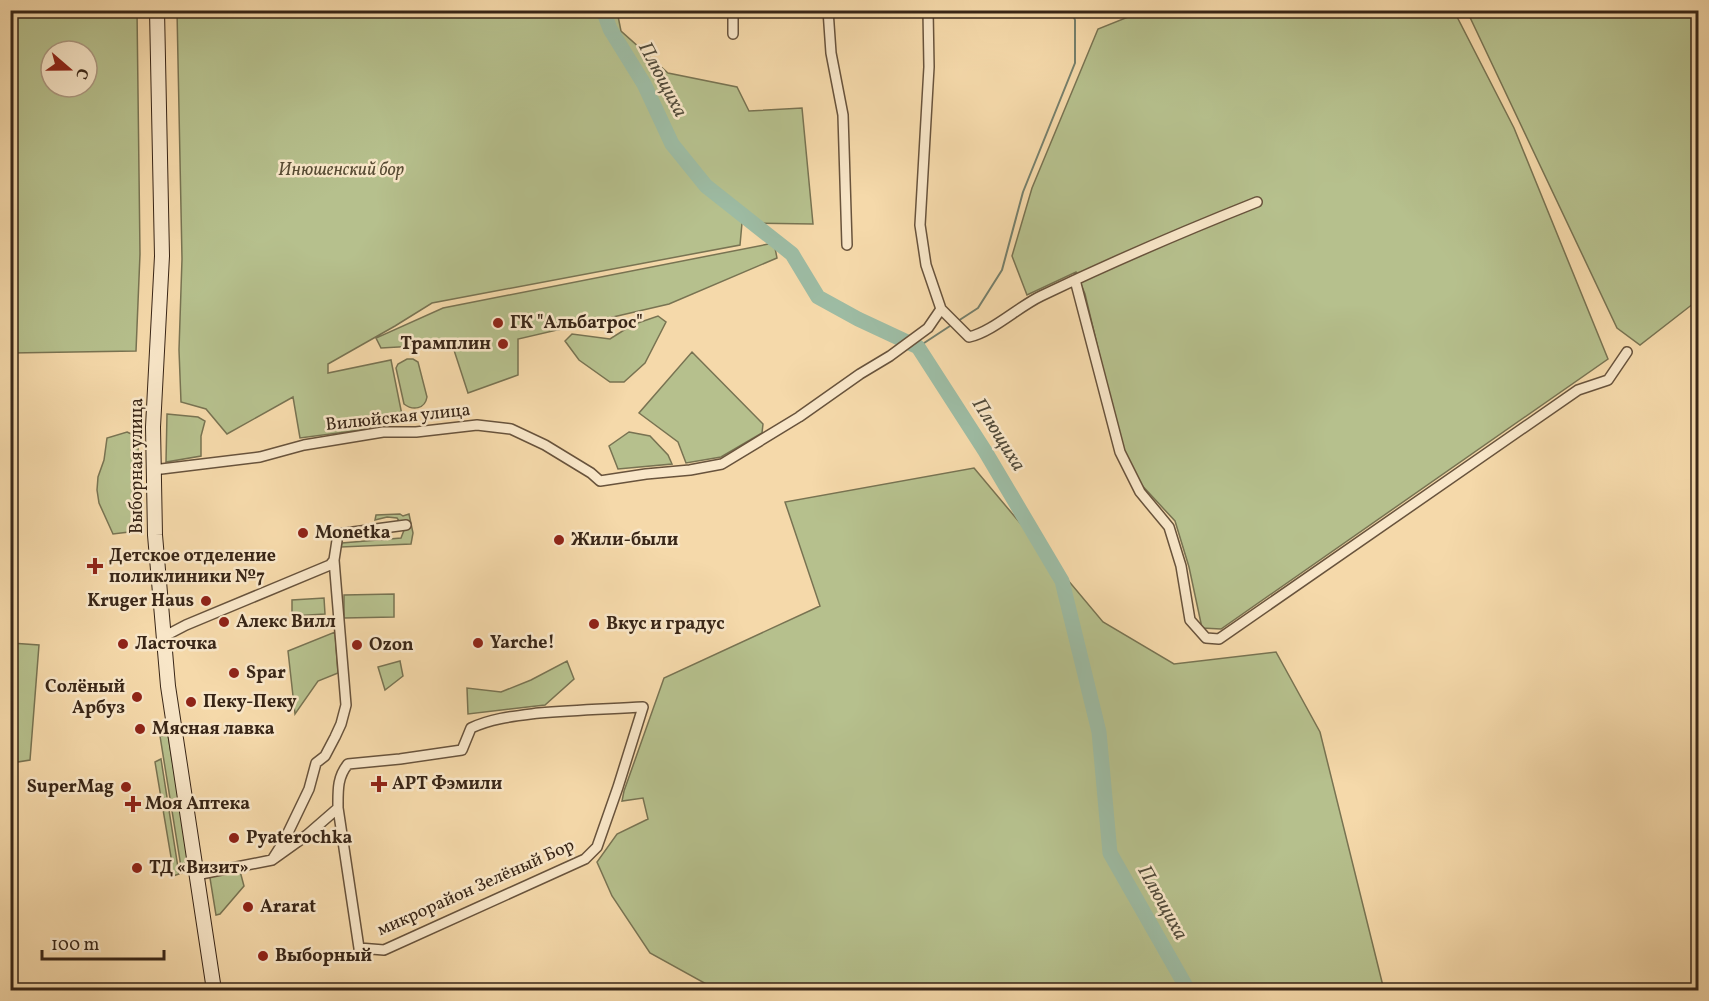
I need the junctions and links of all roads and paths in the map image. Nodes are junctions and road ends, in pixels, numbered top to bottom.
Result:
1 (156, 10) edge
2 (733, 10) edge
3 (828, 10) edge
4 (928, 10) edge
5 (733, 34) dead end
6 (1257, 202) dead end
7 (847, 245) dead end
8 (1075, 280) junction
9 (944, 313) junction
10 (1627, 352) dead end
11 (153, 471) junction
12 (406, 525) dead end
13 (334, 560) junction
14 (163, 637) junction
15 (338, 808) junction
16 (272, 860) junction
17 (196, 875) junction
18 (214, 990) edge

1 - 11 main road, Выборная улица
2 - 5 street
3 - 7 street
4 - 9 street
6 - 8 street
8 - 9 street
8 - 10 street
9 - 11 street, Вилюйская улица
11 - 14 main road, Выборная улица
12 - 13 street
13 - 14 street
13 - 16 street
14 - 17 main road, Выборная улица
15 - 15 street, микрорайон Зелёный Бор
15 - 16 street
16 - 17 street
17 - 18 main road, Выборная улица

